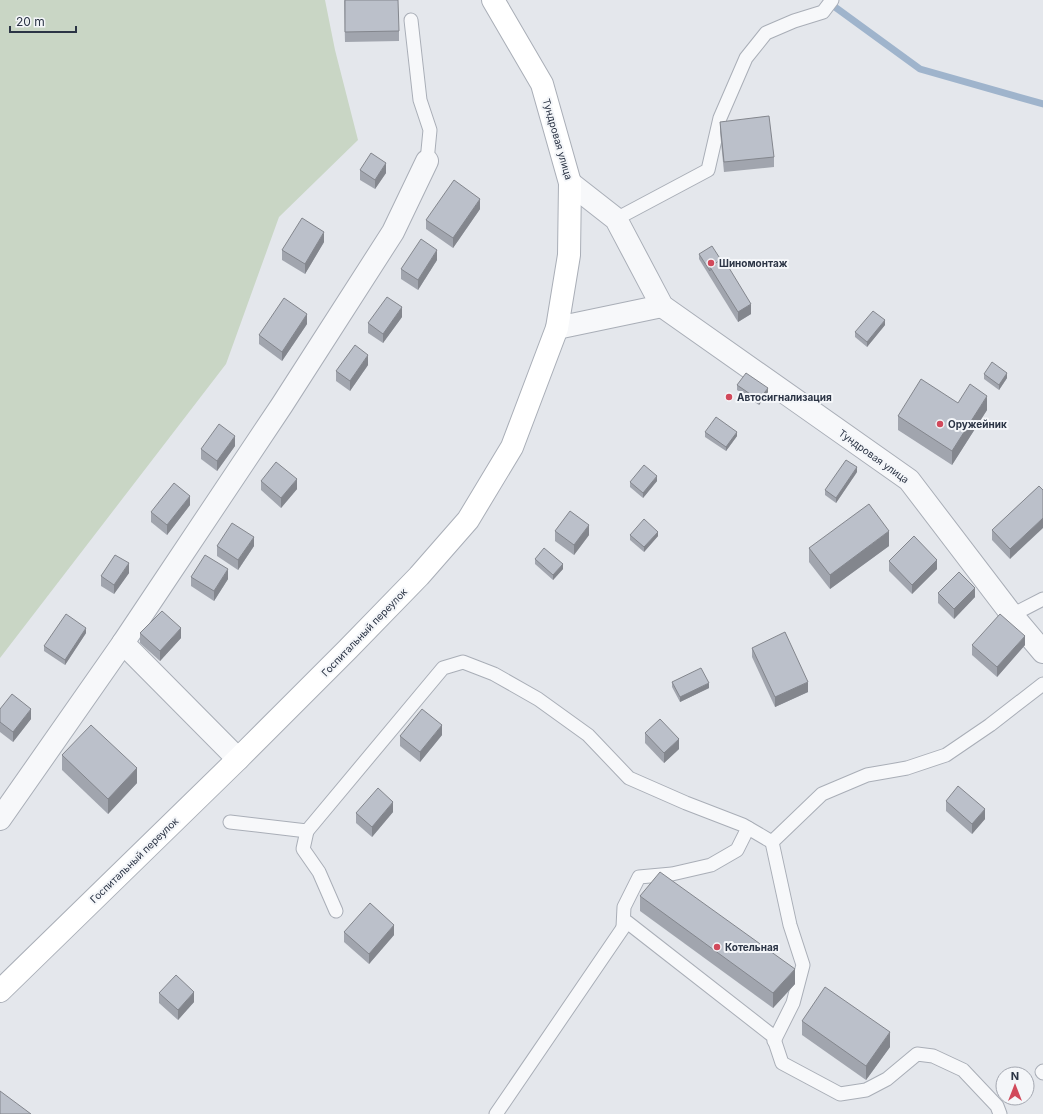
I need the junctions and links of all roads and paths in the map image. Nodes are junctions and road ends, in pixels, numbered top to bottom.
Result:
1 (493, 0) edge
2 (832, 0) edge
3 (411, 20) dead end
4 (426, 161) joint
5 (570, 182) junction
6 (616, 219) junction
7 (662, 306) junction
8 (557, 328) junction
9 (1043, 599) edge
10 (1012, 615) junction
11 (123, 643) junction
12 (1043, 652) edge
13 (1043, 684) edge
14 (238, 759) junction
15 (0, 819) edge
16 (230, 822) dead end
17 (748, 828) junction
18 (307, 831) junction
19 (772, 842) junction
20 (336, 911) dead end
21 (623, 927) junction
22 (0, 991) edge
23 (774, 1041) junction
24 (496, 1114) edge
25 (1000, 1114) edge

1 - 5 main road, Тундровая улица
2 - 6 lane
3 - 4 lane
4 - 11 street
5 - 6 street, Тундровая улица
5 - 8 main road, Госпитальный переулок
6 - 7 street, Тундровая улица
7 - 8 street
7 - 10 street, Тундровая улица
8 - 14 main road, Госпитальный переулок
9 - 10 lane
10 - 12 street, Тундровая улица
11 - 14 street
11 - 15 street
13 - 19 lane
14 - 22 main road, Госпитальный переулок
16 - 18 lane
17 - 18 lane
17 - 19 lane
17 - 21 lane
18 - 20 lane
19 - 23 lane
21 - 23 lane
21 - 24 lane
23 - 25 lane

